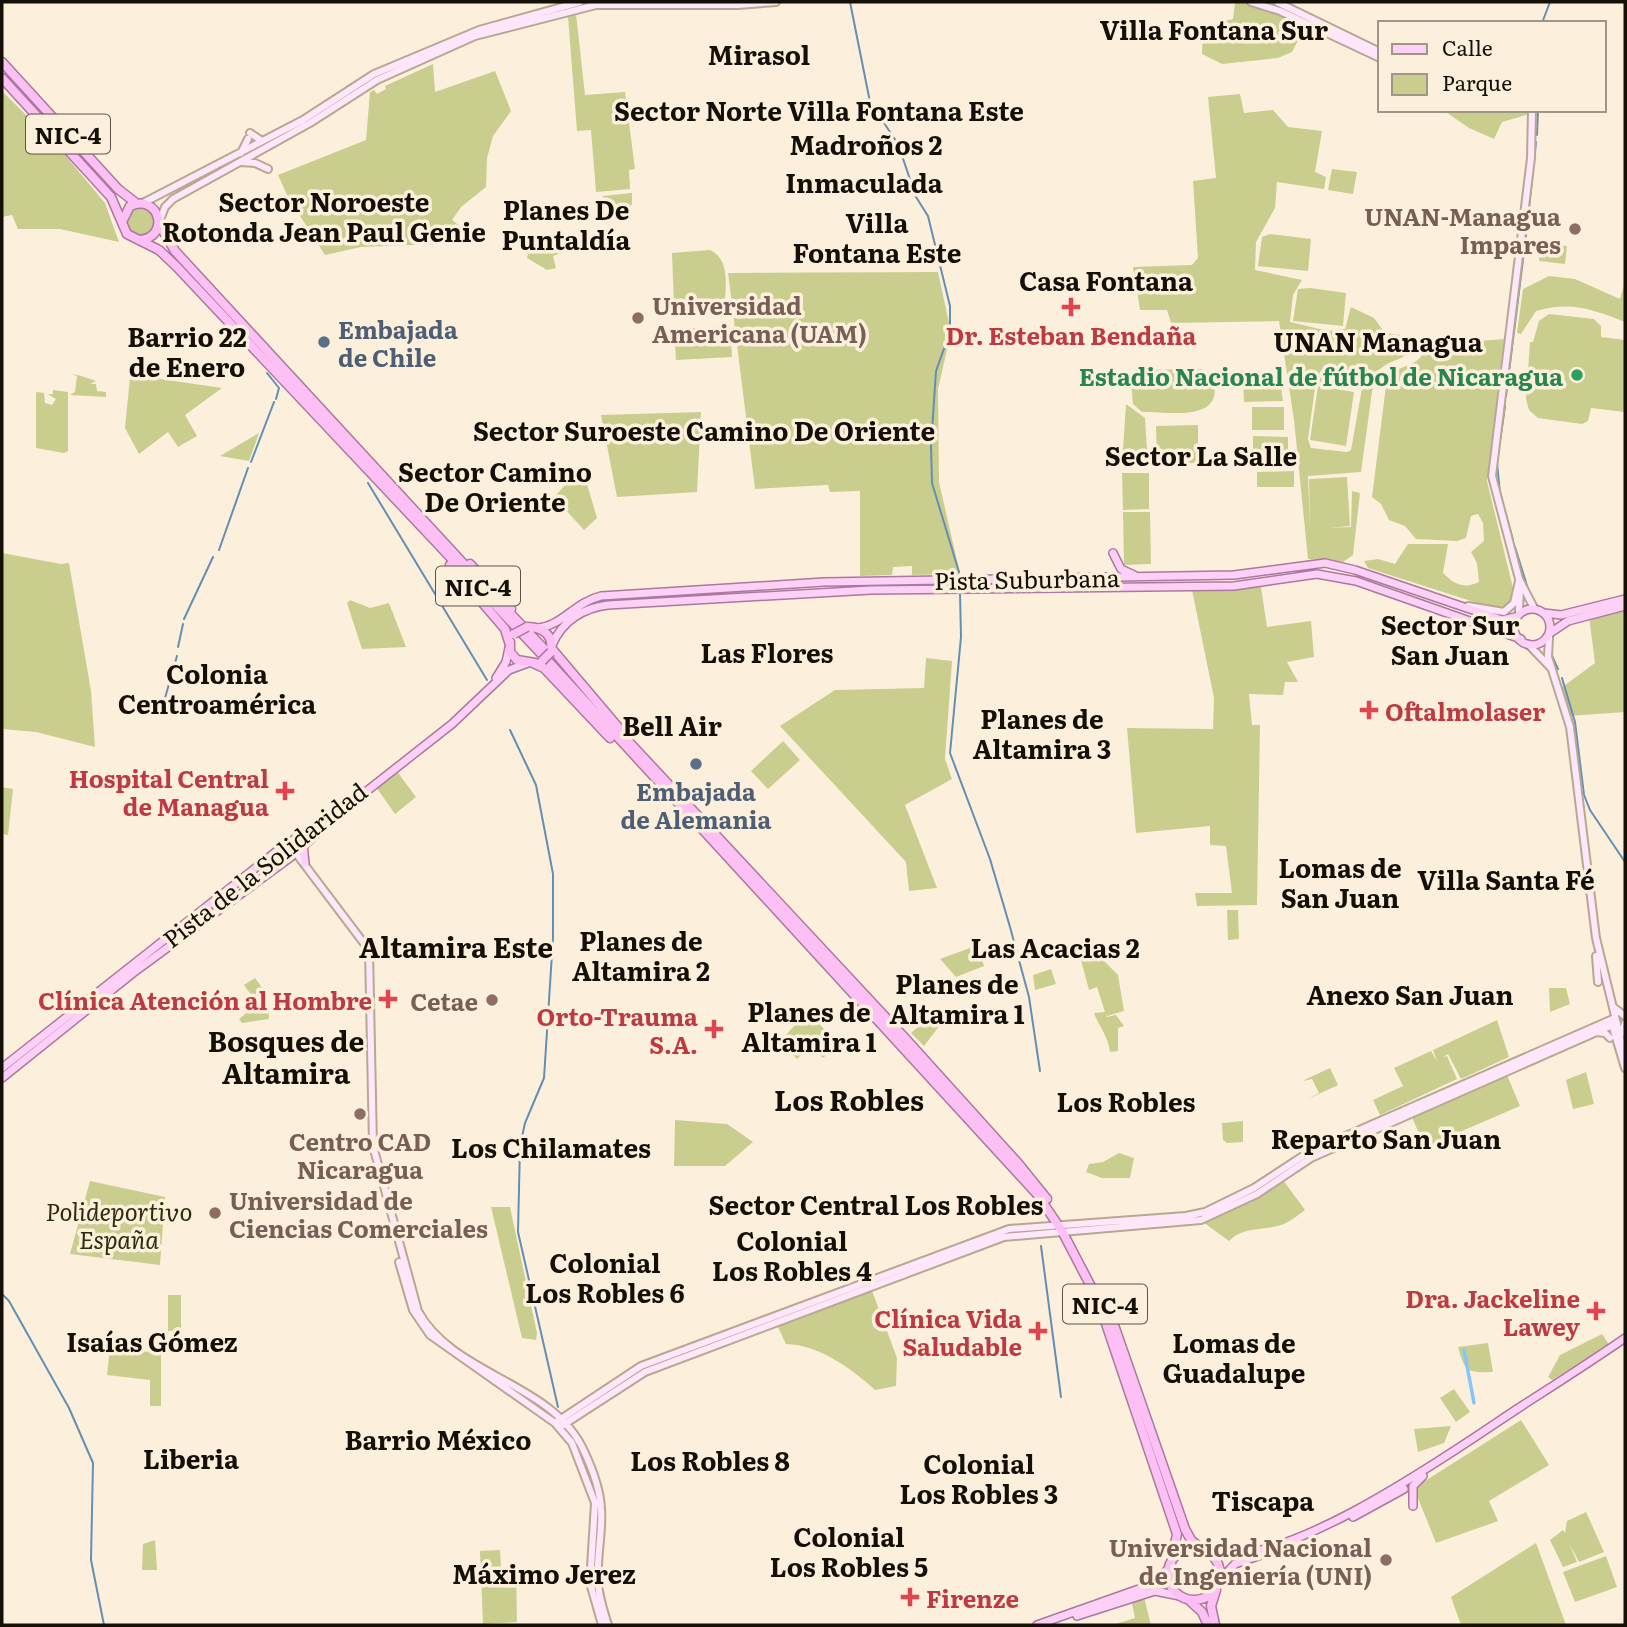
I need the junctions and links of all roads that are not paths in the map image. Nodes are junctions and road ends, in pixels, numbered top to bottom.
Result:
1 (580, 2) edge
2 (775, 2) edge
3 (1251, 2) edge
4 (1277, 2) edge
5 (621, 3) edge
6 (691, 3) edge
7 (1378, 51) edge
8 (1378, 57) edge
9 (2, 62) edge
10 (2, 78) edge
11 (1532, 112) edge
12 (262, 141) junction
13 (241, 153) junction
14 (240, 162) junction
15 (268, 169) dead end
16 (140, 203) junction
17 (122, 222) junction
18 (160, 222) junction
19 (141, 240) junction
20 (408, 502) junction
21 (405, 512) junction
22 (1113, 553) dead end
23 (1345, 567) junction
24 (1145, 577) junction
25 (1343, 578) junction
26 (1519, 579) junction
27 (601, 596) junction
28 (1625, 599) edge
29 (1462, 606) junction
30 (1625, 607) edge
31 (1534, 608) junction
32 (1543, 613) junction
33 (1517, 615) junction
34 (571, 619) junction
35 (532, 627) junction
36 (1549, 635) junction
37 (1521, 639) junction
38 (1528, 644) junction
39 (510, 646) junction
40 (545, 657) junction
41 (1553, 671) junction
42 (654, 780) junction
43 (374, 783) junction
44 (303, 844) junction
45 (290, 853) junction
46 (303, 864) junction
47 (317, 882) junction
48 (1597, 943) junction
49 (1601, 961) junction
50 (120, 963) dead end
51 (120, 980) junction
52 (1598, 982) dead end
53 (1612, 1006) junction
54 (1625, 1016) edge
55 (1614, 1022) junction
56 (1625, 1023) edge
57 (1594, 1032) junction
58 (1610, 1038) dead end
59 (1620, 1039) junction
60 (1625, 1058) edge
61 (2, 1068) edge
62 (1625, 1068) edge
63 (2, 1078) edge
64 (998, 1150) junction
65 (1016, 1180) dead end
66 (1063, 1227) junction
67 (1625, 1340) edge
68 (486, 1376) junction
69 (1128, 1376) junction
70 (489, 1387) dead end
71 (550, 1411) junction
72 (578, 1412) junction
73 (561, 1424) junction
74 (576, 1443) junction
75 (1423, 1476) junction
76 (1387, 1499) junction
77 (599, 1514) junction
78 (1206, 1552) junction
79 (590, 1563) junction
80 (1170, 1566) junction
81 (1219, 1583) junction
82 (600, 1597) junction
83 (1182, 1597) junction
84 (602, 1625) edge
85 (608, 1625) edge
86 (1037, 1625) edge
87 (1050, 1625) edge
88 (1208, 1625) edge
89 (1215, 1625) edge

1 - 12 main road
2 - 6 main road
3 - 8 main road
4 - 7 main road
5 - 6 main road
5 - 14 main road
9 - 16 highway, NIC-4
10 - 17 highway, NIC-4
11 - 26 main road
12 - 13 main road
12 - 13 main road
13 - 16 main road
14 - 15 main road
14 - 18 main road
16 - 17 highway
16 - 18 highway, NIC-4
17 - 19 highway, NIC-4
18 - 19 highway
18 - 20 highway, NIC-4
19 - 21 highway, NIC-4
20 - 35 highway
20 - 40 highway, NIC-4
21 - 39 highway
21 - 40 highway, NIC-4
22 - 24 main road
23 - 24 main road, Pista Suburbana
23 - 25 main road
23 - 29 main road, Pista Suburbana
24 - 27 main road, Pista Suburbana
25 - 34 main road, Pista Suburbana
25 - 37 main road, Pista Suburbana
26 - 29 main road
26 - 31 main road
26 - 33 main road
27 - 34 main road
27 - 35 main road, Pista Suburbana
28 - 32 main road
29 - 33 main road, Pista Suburbana
30 - 36 main road
31 - 32 main road
31 - 33 main road
32 - 36 main road
33 - 37 main road
34 - 40 main road
35 - 39 highway, bridge
35 - 40 highway
36 - 38 main road
36 - 41 main road
37 - 38 main road
38 - 41 main road
39 - 40 highway
39 - 43 main road, Pista de la Solidaridad
40 - 42 highway, NIC-4
40 - 42 highway
40 - 43 main road, Pista de la Solidaridad
40 - 66 highway, NIC-4
41 - 48 main road
42 - 64 highway, NIC-4
43 - 44 main road, Pista de la Solidaridad
43 - 45 main road, Pista de la Solidaridad
44 - 45 main road, Pista de la Solidaridad
44 - 46 main road
45 - 46 main road
45 - 51 main road, Pista de la Solidaridad
45 - 51 main road, Pista de la Solidaridad
46 - 47 main road
47 - 68 main road
47 - 71 main road
48 - 49 main road
48 - 52 main road
49 - 53 main road
49 - 55 main road
50 - 51 main road
51 - 61 main road, Pista de la Solidaridad
51 - 63 main road, Pista de la Solidaridad
53 - 54 main road
53 - 55 main road
55 - 57 main road
55 - 59 main road
55 - 62 main road
55 - 66 main road
56 - 59 main road
57 - 58 main road
57 - 66 main road
59 - 60 main road
64 - 65 highway
64 - 66 highway, NIC-4
66 - 69 highway, NIC-4
66 - 69 highway, NIC-4
66 - 72 main road
67 - 75 main road
67 - 78 main road
68 - 70 main road
68 - 73 main road
69 - 78 highway, NIC-4
69 - 80 highway, NIC-4
71 - 72 main road
71 - 73 main road
72 - 73 main road
72 - 74 main road
73 - 74 main road
74 - 77 main road
74 - 77 main road
75 - 76 main road
75 - 76 main road
76 - 81 main road
77 - 79 main road
77 - 82 main road
78 - 80 highway
78 - 81 highway, NIC-4
79 - 82 main road
79 - 84 main road
80 - 83 highway
80 - 86 main road
81 - 83 highway
81 - 89 highway, NIC-4
82 - 84 main road
82 - 85 main road
83 - 87 main road
83 - 88 highway

